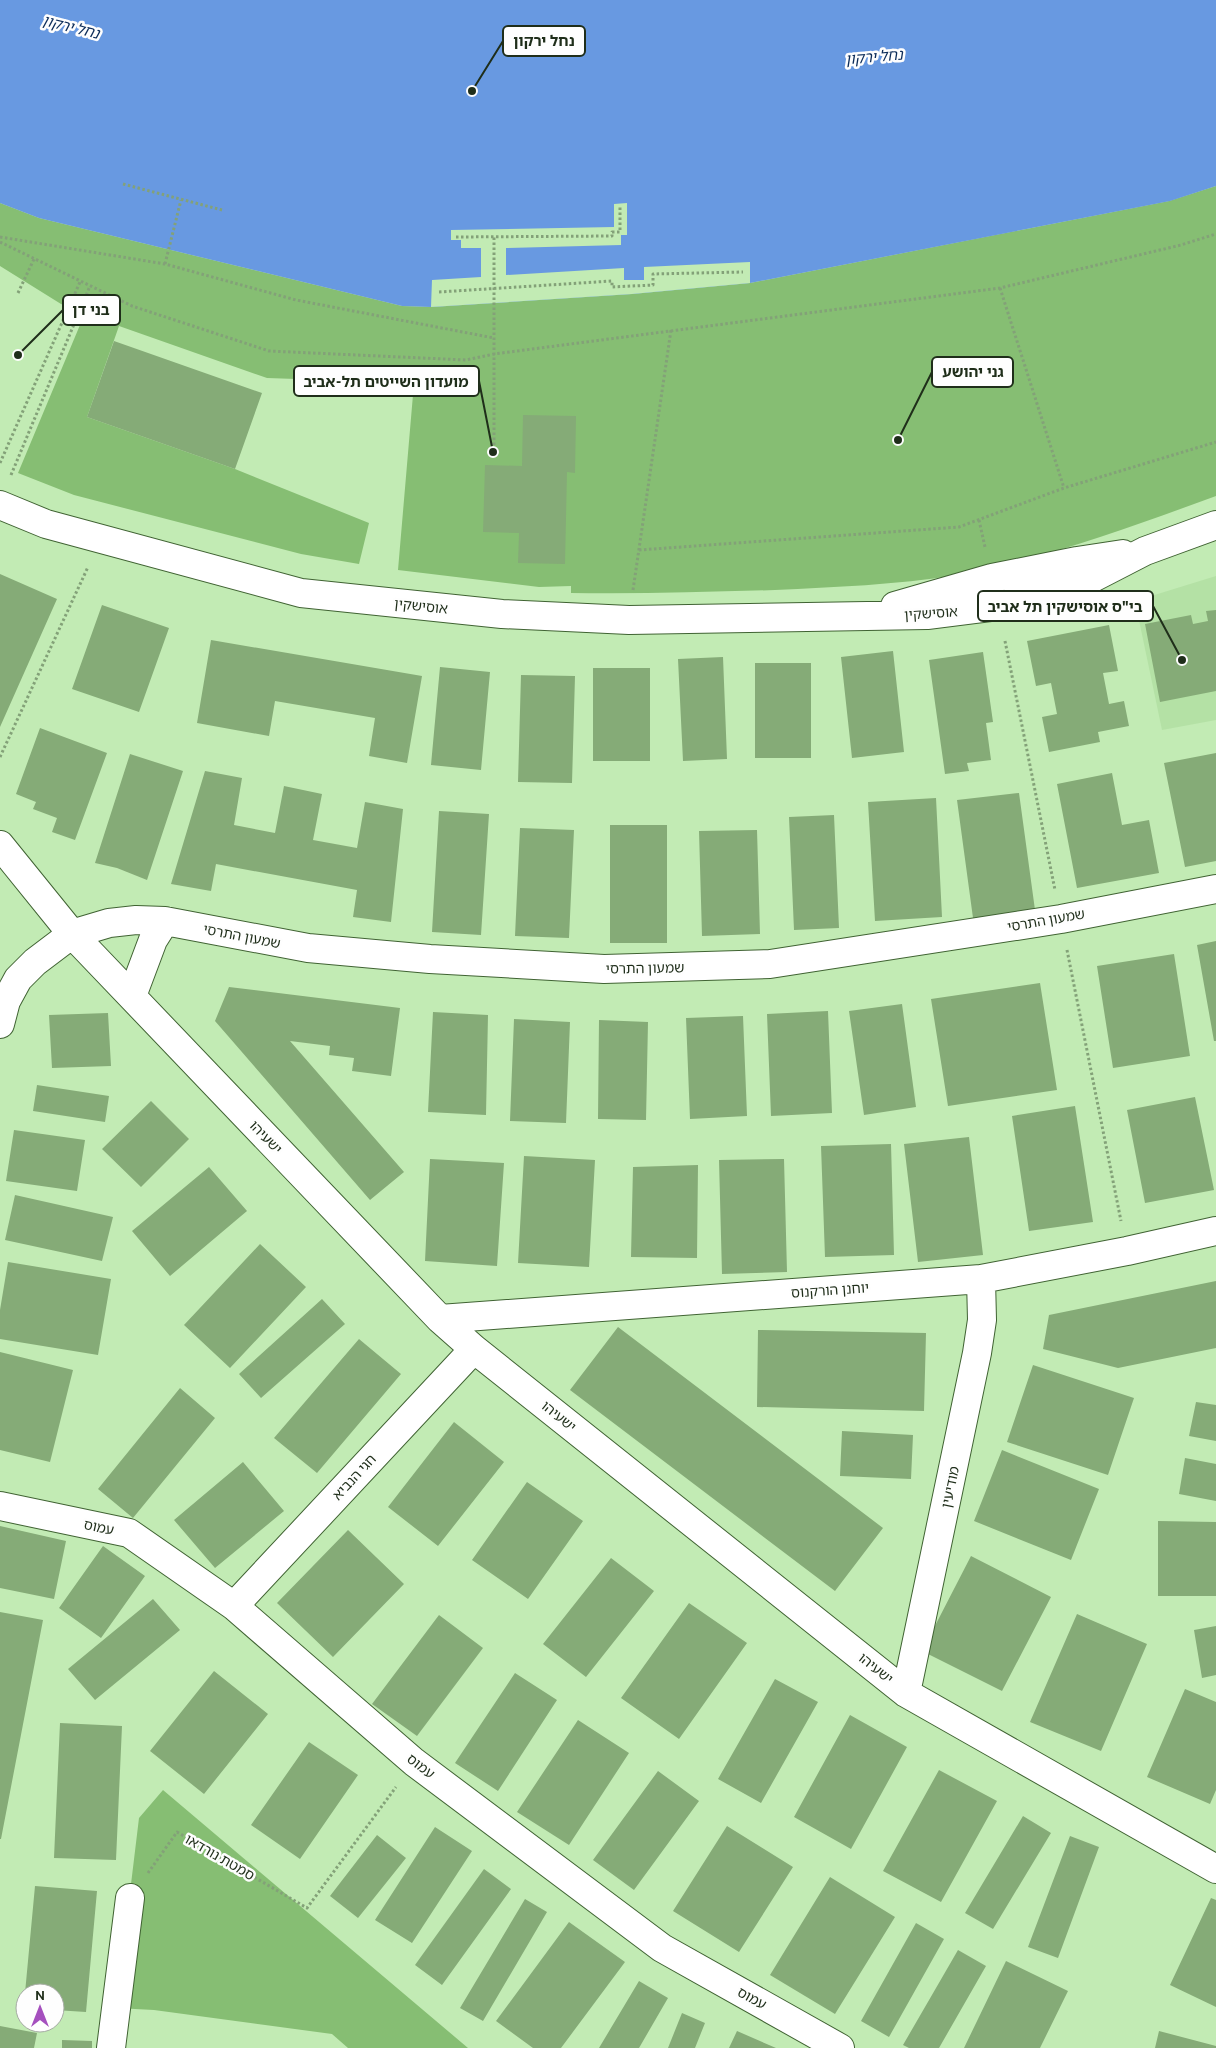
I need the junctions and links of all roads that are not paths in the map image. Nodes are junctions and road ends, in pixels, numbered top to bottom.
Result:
1 (4, 494) edge
2 (1216, 525) edge
3 (0, 845) edge
4 (1216, 889) edge
5 (165, 920) junction
6 (72, 934) junction
7 (132, 996) junction
8 (0, 1024) edge
9 (1216, 1231) edge
10 (981, 1279) junction
11 (440, 1319) junction
12 (474, 1349) junction
13 (0, 1506) edge
14 (234, 1606) junction
15 (906, 1693) junction
16 (1216, 1869) edge
17 (130, 1898) road end
18 (111, 2048) edge
19 (840, 2048) edge

1 - 2 street, אוסישקין
3 - 6 street, ישעיהו
4 - 5 street, שמעון התרסי
5 - 6 street, שמעון התרסי
5 - 7 street
6 - 7 street, ישעיהו
6 - 8 street
7 - 11 street, ישעיהו
9 - 10 street, יוחנן הורקנוס
10 - 11 street, יוחנן הורקנוס
10 - 15 street, מודיעין
11 - 12 street, ישעיהו
12 - 14 street, חגי הנביא
12 - 15 street, ישעיהו
13 - 14 street, עמוס
14 - 19 street, עמוס
15 - 16 street, ישעיהו
17 - 18 street

